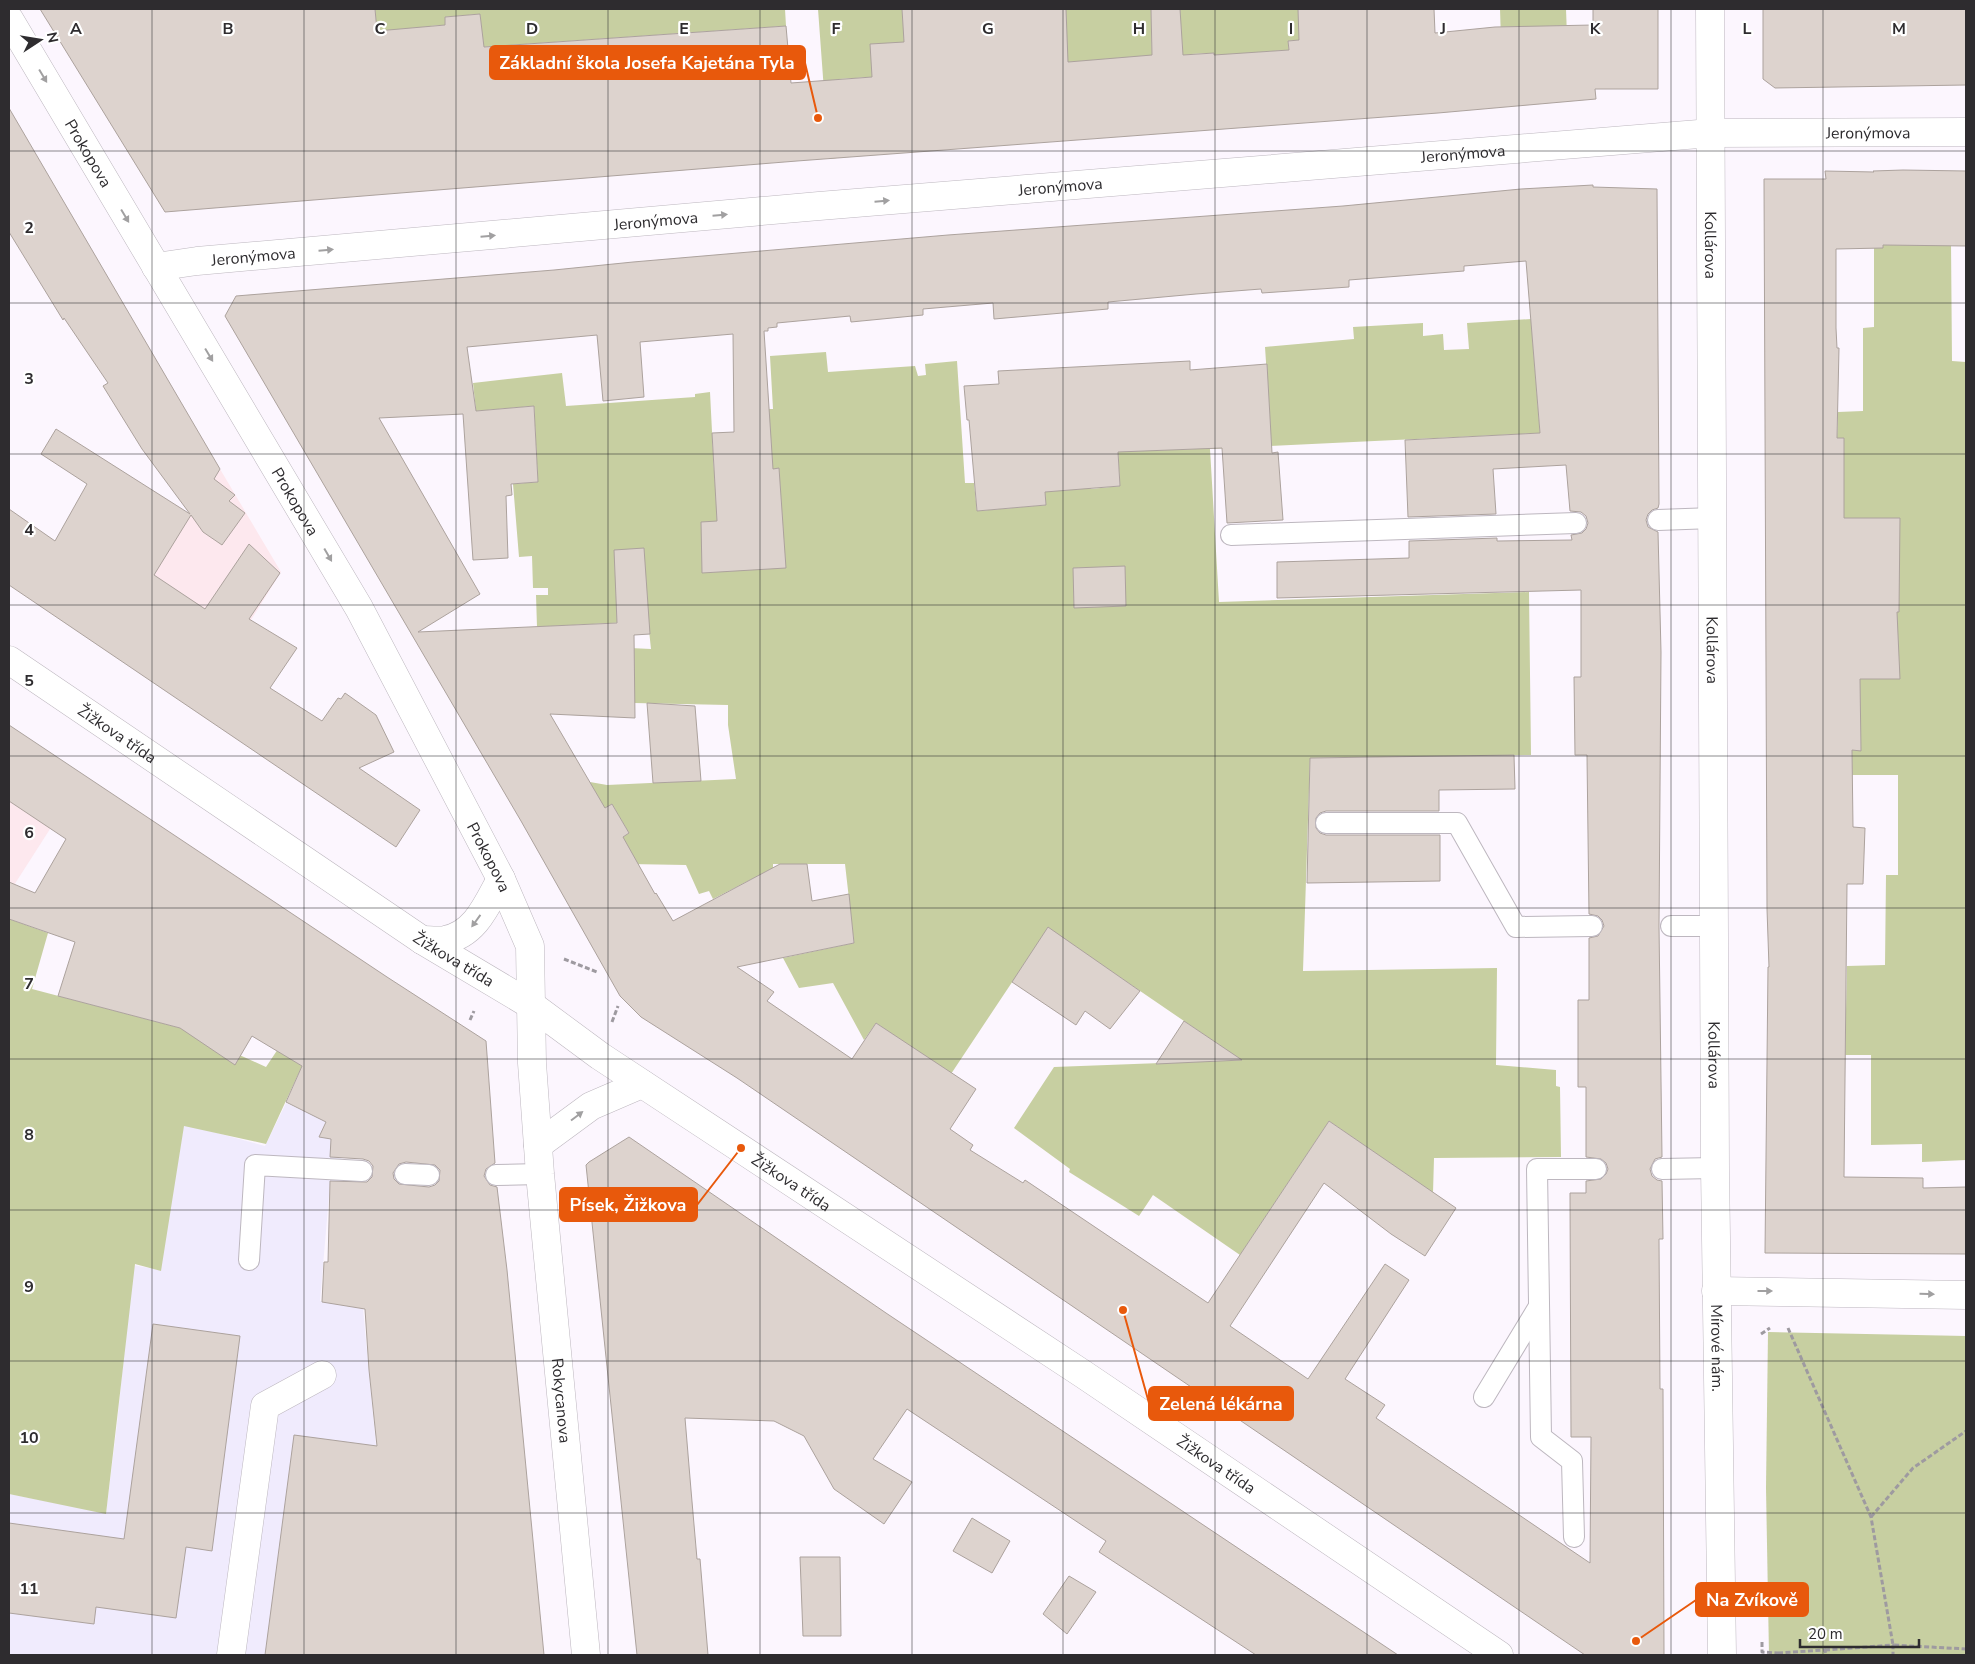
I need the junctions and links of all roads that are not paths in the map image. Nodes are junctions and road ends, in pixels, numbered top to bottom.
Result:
1 (1710, 9) edge
2 (9, 19) edge
3 (1966, 132) edge
4 (1711, 133) junction
5 (156, 268) junction
6 (1713, 518) junction
7 (1658, 520) dead end
8 (1576, 523) dead end
9 (1231, 536) dead end
10 (9, 660) edge
11 (1326, 823) dead end
12 (501, 879) junction
13 (1592, 926) dead end
14 (1671, 926) dead end
15 (1714, 926) junction
16 (422, 940) junction
17 (531, 1006) junction
18 (642, 1084) junction
19 (538, 1145) junction
20 (1715, 1168) junction
21 (1596, 1169) dead end
22 (1662, 1169) dead end
23 (362, 1171) dead end
24 (405, 1174) dead end
25 (540, 1174) junction
26 (429, 1175) dead end
27 (496, 1175) dead end
28 (248, 1260) dead end
29 (1716, 1291) junction
30 (1966, 1294) edge
31 (1538, 1308) junction
32 (322, 1374) dead end
33 (1484, 1397) dead end
34 (1574, 1537) dead end
35 (231, 1655) edge
36 (586, 1655) edge
37 (1499, 1655) edge
38 (1722, 1655) edge

1 - 4 street, Kollárova
2 -> 5 street, Prokopova
3 - 4 street, Jeronýmova
5 -> 4 street, Jeronýmova
4 - 6 street, Kollárova
5 -> 12 street, Prokopova
6 - 7 lane
6 - 15 street, Kollárova
8 - 9 lane
10 - 16 street, Žižkova třída
11 - 13 lane
12 -> 16 street
12 - 17 street, Prokopova
14 - 15 lane
15 - 20 street, Kollárova
16 - 17 street, Žižkova třída
17 - 18 street, Žižkova třída
17 - 19 street, Rokycanova
19 -> 18 street
18 - 37 street, Žižkova třída
19 - 25 street, Rokycanova
20 - 22 lane
20 - 29 street, Kollárova
21 - 31 lane
23 - 28 lane
24 - 26 lane
25 - 27 lane
25 - 36 street, Rokycanova
29 -> 30 street, Mírové nám.
29 - 38 street, Mírové nám.
31 - 33 lane
31 - 34 lane
32 - 35 street

